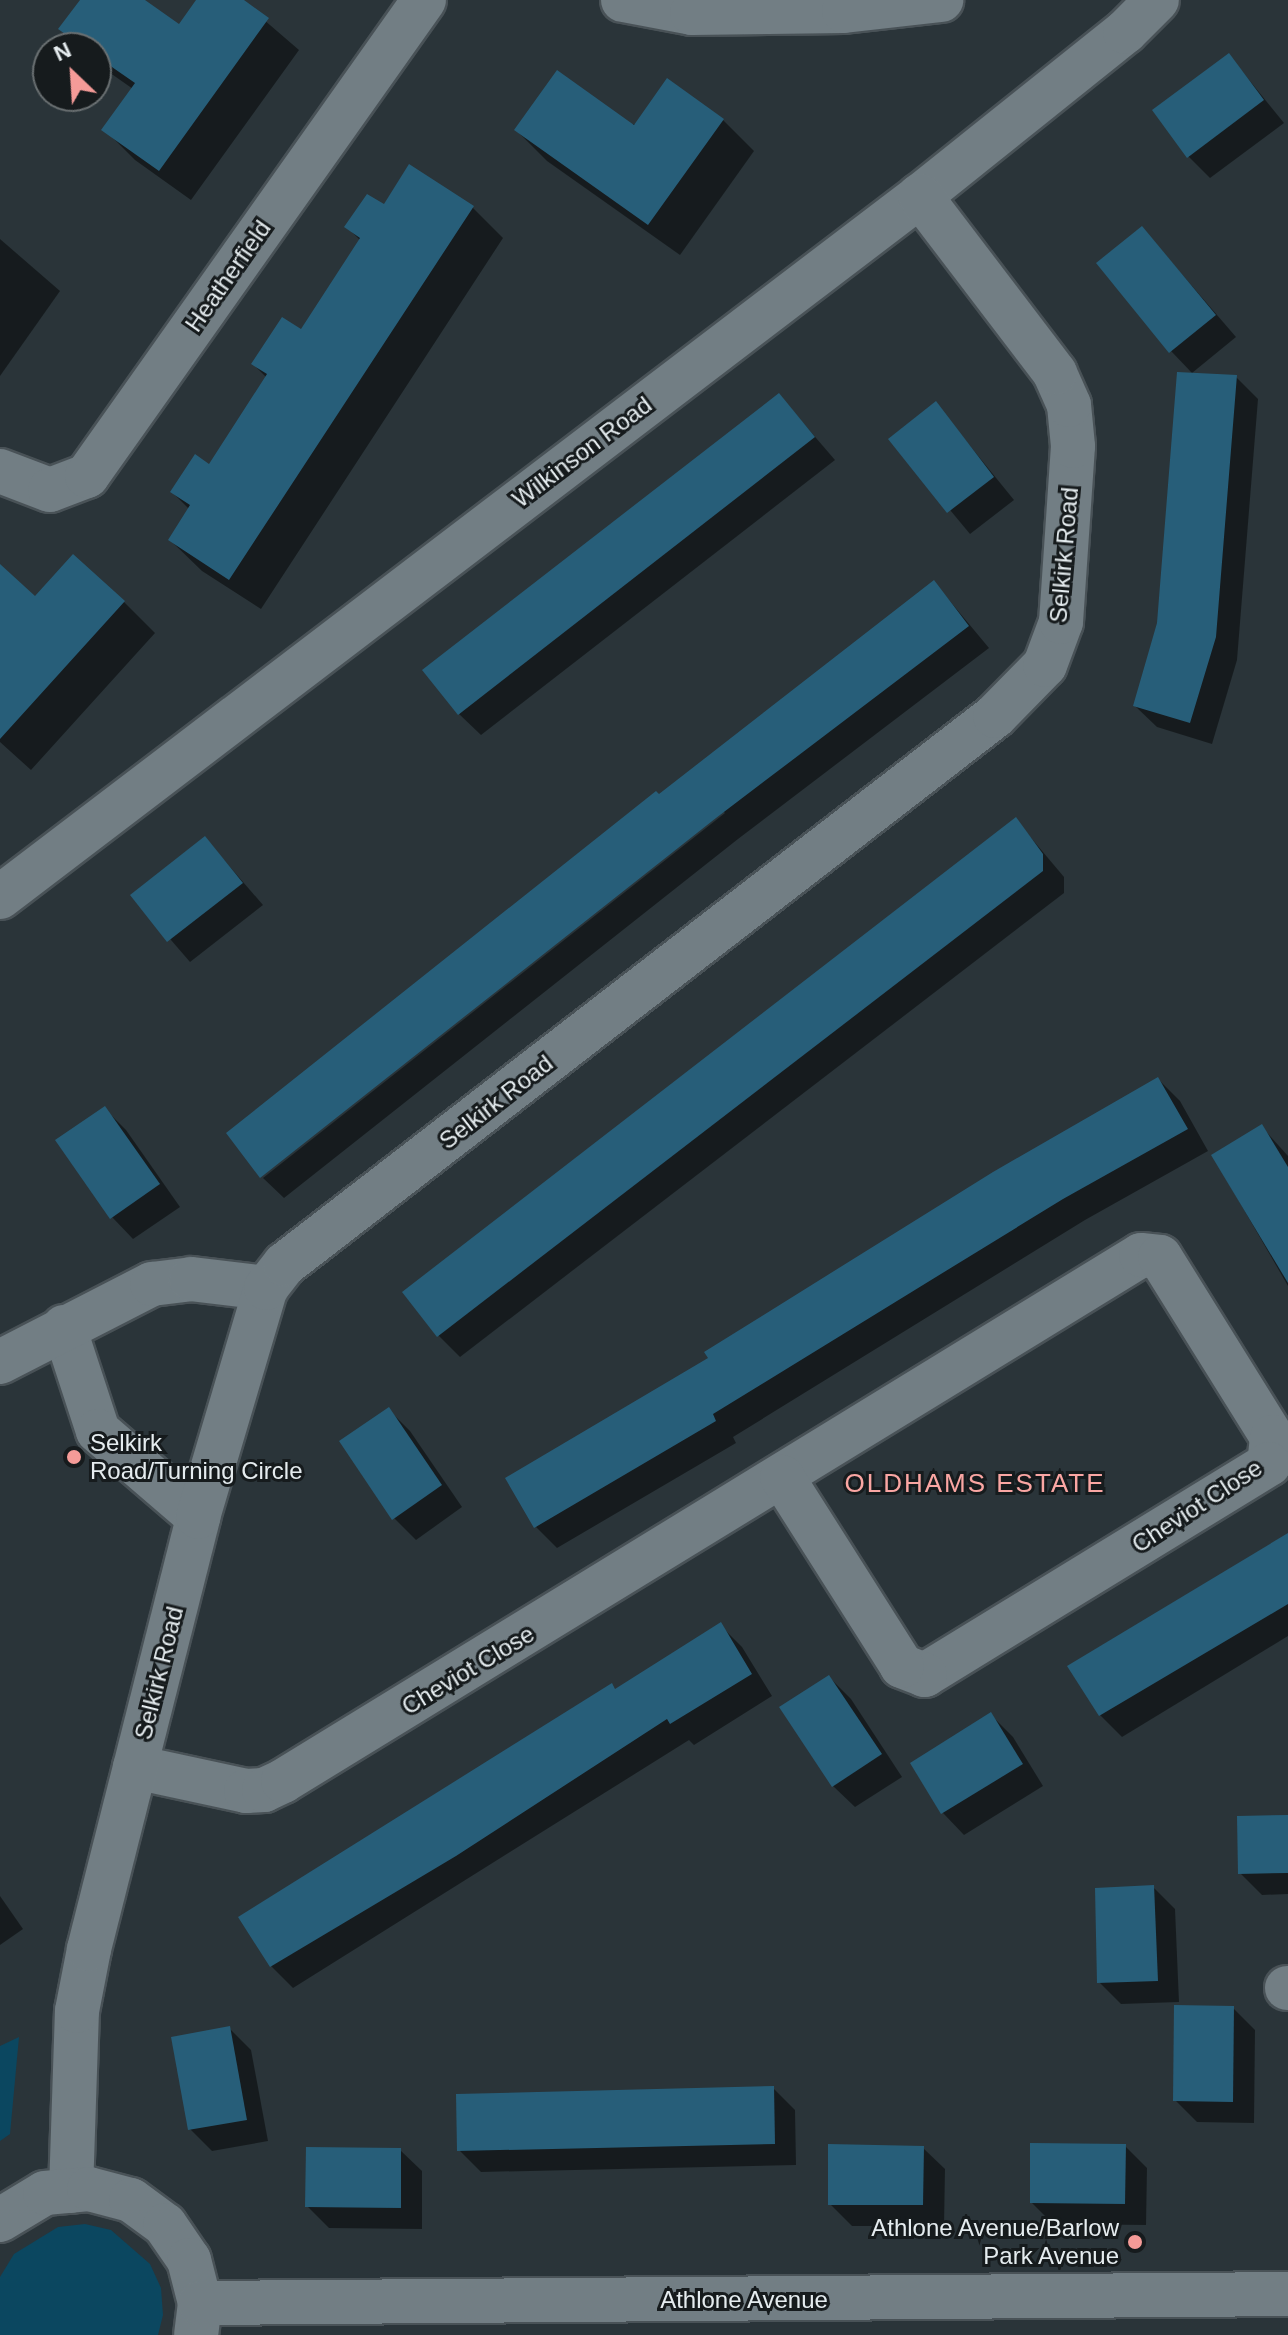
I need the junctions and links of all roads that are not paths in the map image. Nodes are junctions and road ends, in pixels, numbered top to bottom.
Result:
1 (424, 0) edge
2 (623, 0) edge
3 (941, 0) edge
4 (1157, 0) edge
5 (920, 196) junction
6 (0, 471) edge
7 (0, 897) edge
8 (266, 1288) junction
9 (64, 1327) junction
10 (0, 1362) edge
11 (782, 1477) junction
12 (198, 1517) junction
13 (135, 1767) junction
14 (71, 2191) junction
15 (0, 2220) edge
16 (1288, 2294) edge
17 (198, 2319) edge

1 - 6 street, Heatherfield
2 - 3 street
4 - 5 street, Wilkinson Road
5 - 7 street, Wilkinson Road
5 - 8 street, Selkirk Road
8 - 9 street
8 - 12 street, Selkirk Road
9 - 10 street
9 - 12 street
11 - 11 street, Cheviot Close
11 - 13 street, Cheviot Close
12 - 13 street, Selkirk Road
13 - 14 street, Selkirk Road
14 - 15 street, Athlone Avenue
14 - 17 street, Athlone Avenue
16 - 17 street, Athlone Avenue

